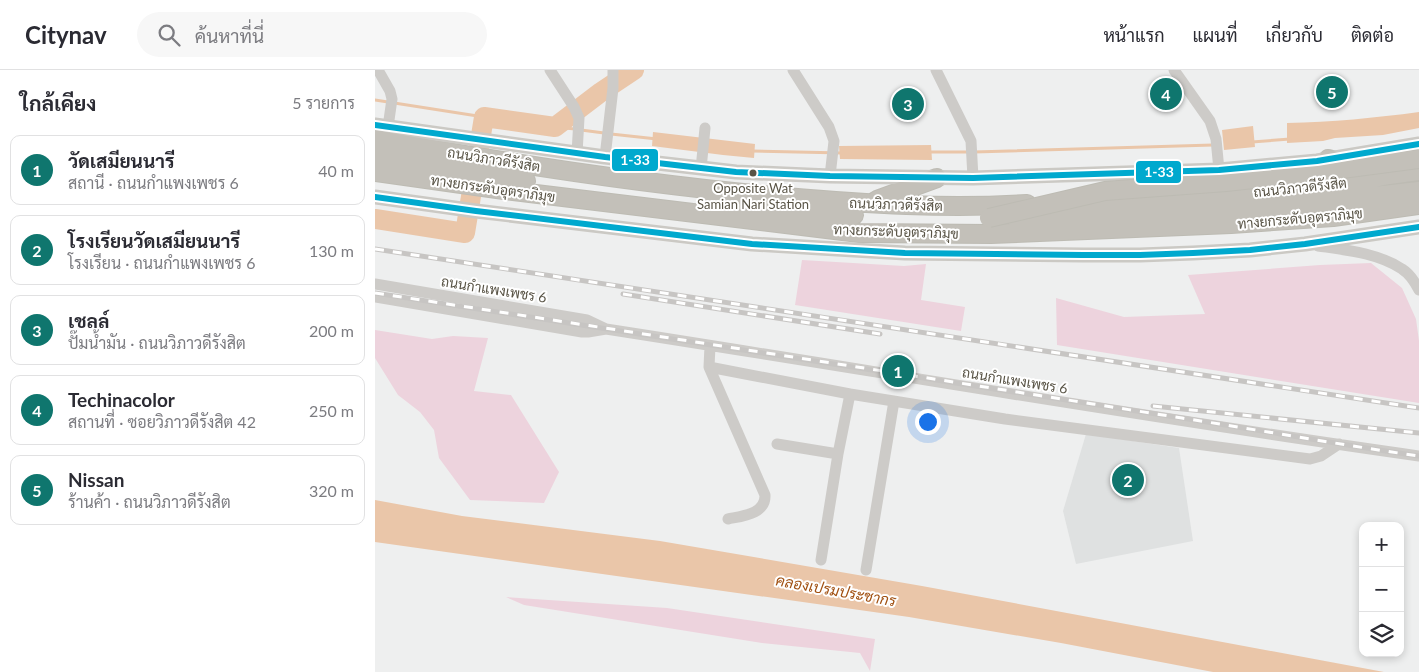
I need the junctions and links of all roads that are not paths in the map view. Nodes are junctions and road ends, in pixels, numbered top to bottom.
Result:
1 (378, 70) edge
2 (549, 70) edge
3 (793, 70) edge
4 (936, 70) edge
5 (1173, 70) edge
6 (613, 79) edge
7 (382, 126) edge
8 (705, 130) dead end
9 (375, 139) edge
10 (1419, 144) edge
11 (577, 154) junction
12 (375, 157) edge
13 (605, 157) junction
14 (1328, 159) junction
15 (1419, 159) edge
16 (702, 164) junction
17 (1219, 170) junction
18 (1419, 171) edge
19 (375, 172) edge
20 (1389, 175) junction
21 (830, 176) junction
22 (937, 178) junction
23 (973, 178) junction
24 (375, 182) edge
25 (1419, 191) edge
26 (375, 197) edge
27 (469, 203) junction
28 (867, 204) junction
29 (1419, 205) edge
30 (1419, 210) edge
31 (989, 218) junction
32 (1419, 227) edge
33 (1305, 244) junction
34 (375, 284) edge
35 (1419, 290) edge
36 (375, 297) edge
37 (606, 329) junction
38 (710, 346) junction
39 (709, 367) junction
40 (849, 394) junction
41 (895, 401) junction
42 (777, 444) dead end
43 (1339, 444) junction
44 (839, 454) junction
45 (1419, 456) edge
46 (728, 519) dead end
47 (821, 560) dead end
48 (865, 570) dead end

1 - 7 street
2 - 11 street
3 - 21 street
4 - 23 street
5 - 17 street
6 - 13 street
7 - 11 main road, ถนนวิภาวดีรังสิต
8 - 16 street
9 - 28 highway, ถนนวิภาวดีรังสิต
10 - 14 main road, ถนนวิภาวดีรังสิต
11 - 13 main road, ถนนวิภาวดีรังสิต
12 - 31 highway, ทางยกระดับอุตราภิมุข
13 - 16 main road, ถนนวิภาวดีรังสิต
14 - 17 main road, ถนนวิภาวดีรังสิต
14 - 20 highway
15 - 31 highway, bridge
16 - 21 main road, ถนนวิภาวดีรังสิต
17 - 23 main road, ถนนวิภาวดีรังสิต
18 - 20 highway, ถนนวิภาวดีรังสิต
19 - 29 highway, ทางยกระดับอุตราภิมุข
20 - 28 highway, ถนนวิภาวดีรังสิต
21 - 22 main road, ถนนวิภาวดีรังสิต
22 - 23 main road, ถนนวิภาวดีรังสิต
22 - 28 highway
24 - 27 highway
25 - 31 highway, ทางยกระดับอุตราภิมุข, bridge
26 - 27 main road
27 - 30 highway
27 - 33 main road
32 - 33 main road
33 - 35 street
34 - 37 street, ถนนกำแพงเพชร 6
36 - 37 street, ถนนกำแพงเพชร 6
37 - 38 street, ถนนกำแพงเพชร 6
38 - 39 street
38 - 43 street, ถนนกำแพงเพชร 6
39 - 40 street
39 - 46 street
40 - 41 street
40 - 44 street
41 - 43 street
41 - 48 street
42 - 44 street
43 - 45 street, ถนนกำแพงเพชร 6
44 - 47 street

